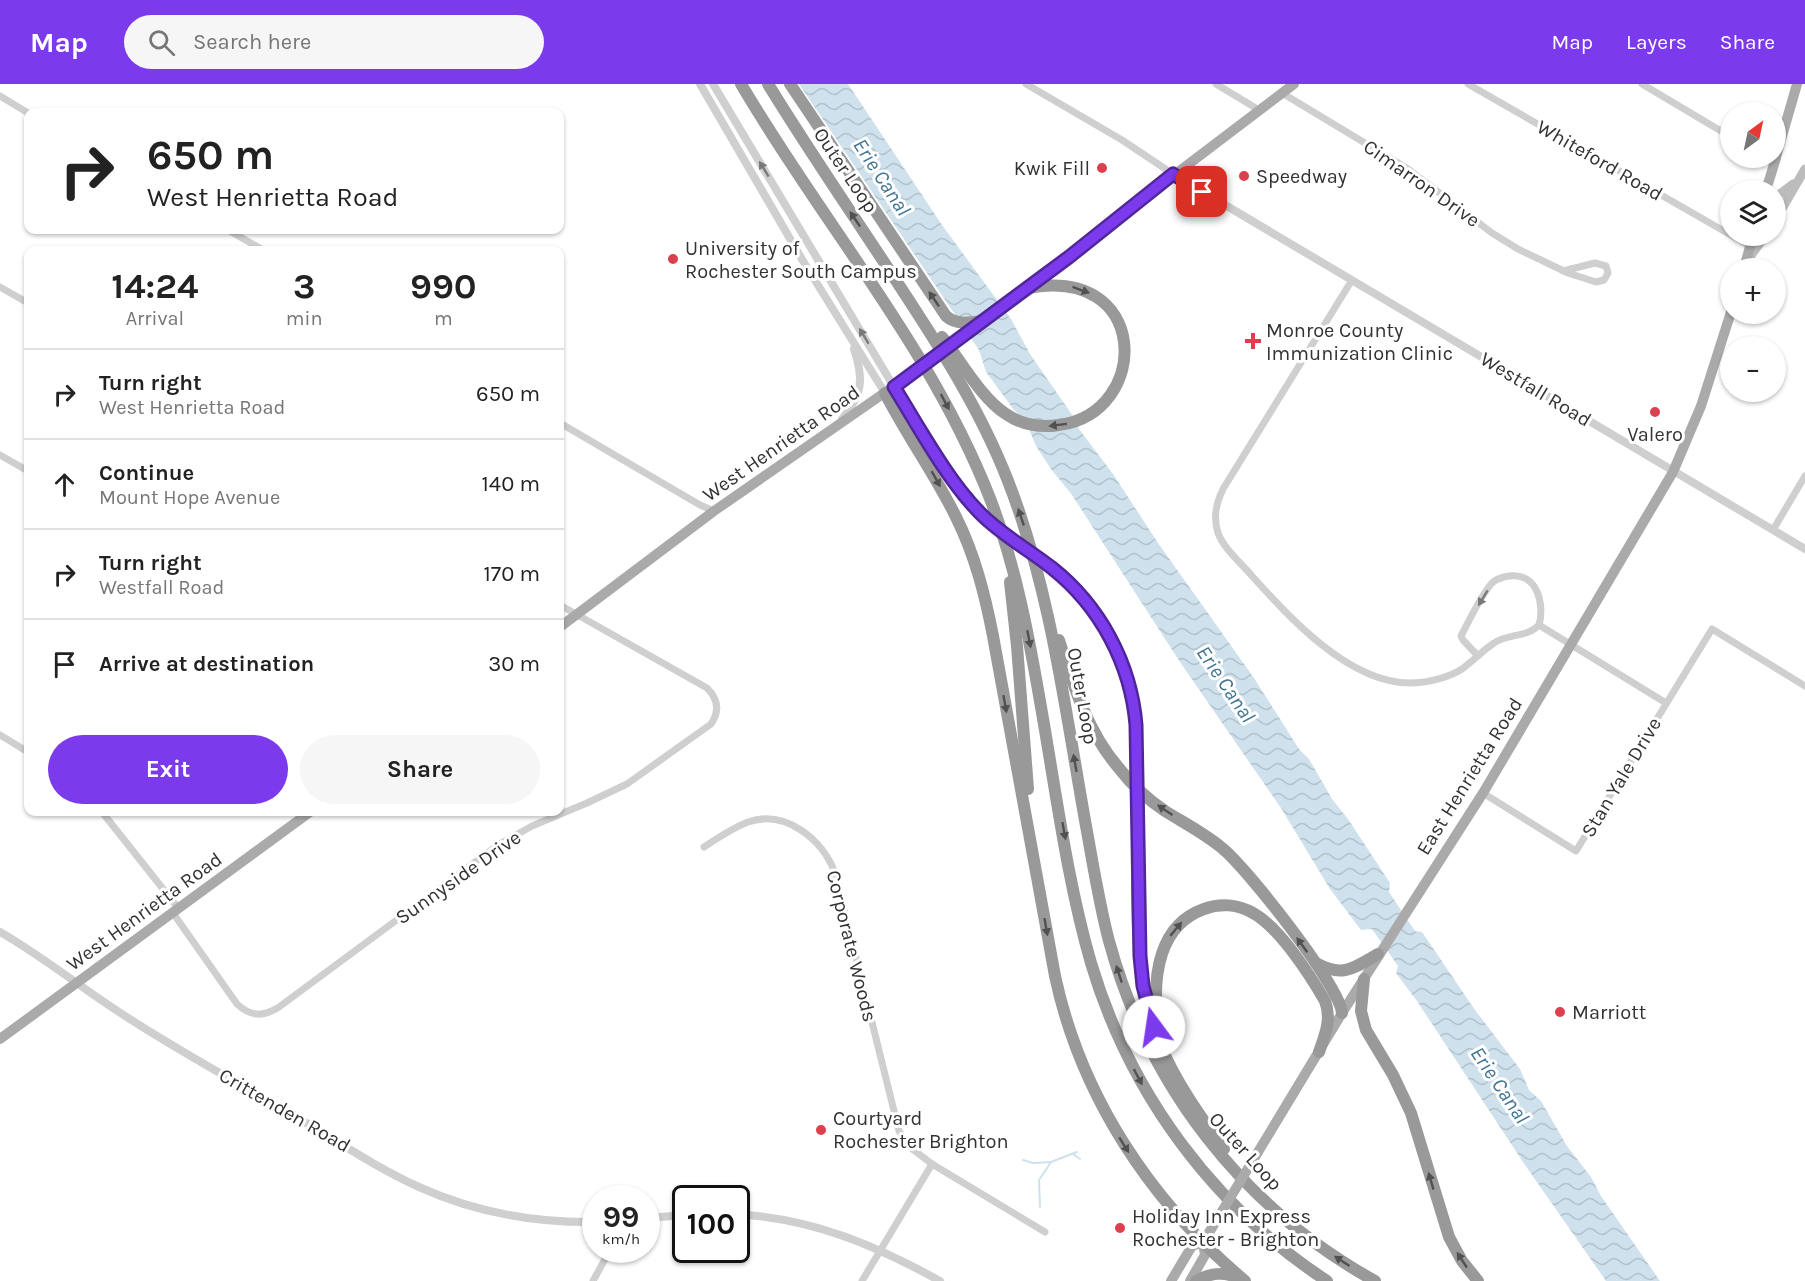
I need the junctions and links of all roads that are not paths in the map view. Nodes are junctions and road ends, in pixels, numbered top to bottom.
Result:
1 (700, 84) edge
2 (713, 84) edge
3 (740, 84) edge
4 (768, 84) edge
5 (790, 84) edge
6 (1026, 84) edge
7 (1216, 84) edge
8 (1294, 84) edge
9 (1468, 84) edge
10 (1642, 84) edge
11 (1797, 84) edge
12 (1035, 86) edge
13 (1282, 93) junction
14 (0, 96) edge
15 (1259, 110) junction
16 (24, 111) edge
17 (1786, 118) edge
18 (1720, 130) edge
19 (1173, 174) junction
20 (1802, 174) edge
21 (1786, 188) edge
22 (1786, 202) edge
23 (1720, 224) edge
24 (235, 234) edge
25 (871, 242) junction
26 (256, 246) edge
27 (1563, 271) junction
28 (1352, 280) junction
29 (0, 287) edge
30 (1024, 290) junction
31 (24, 301) edge
32 (982, 321) junction
33 (1727, 324) edge
34 (846, 329) junction
35 (894, 387) junction
36 (564, 425) edge
37 (836, 426) junction
38 (0, 455) edge
39 (24, 469) edge
40 (1673, 472) junction
41 (1805, 476) edge
42 (714, 511) junction
43 (1773, 530) junction
44 (1005, 542) junction
45 (1805, 549) edge
46 (1038, 573) junction
47 (564, 608) edge
48 (576, 615) junction
49 (564, 624) edge
50 (1539, 625) junction
51 (1572, 645) junction
52 (1478, 656) junction
53 (1805, 686) edge
54 (1666, 703) junction
55 (0, 735) edge
56 (24, 750) edge
57 (1483, 793) junction
58 (564, 813) edge
59 (105, 816) edge
60 (305, 816) edge
61 (556, 816) edge
62 (704, 847) dead end
63 (1036, 869) junction
64 (176, 911) junction
65 (0, 932) edge
66 (1378, 954) junction
67 (1315, 963) junction
68 (1364, 979) junction
69 (76, 983) junction
70 (1342, 1013) junction
71 (0, 1039) edge
72 (1319, 1052) junction
73 (1181, 1083) junction
74 (932, 1164) junction
75 (750, 1216) edge
76 (582, 1222) edge
77 (1045, 1232) dead end
78 (1207, 1237) junction
79 (1310, 1238) junction
80 (880, 1249) junction
81 (603, 1263) edge
82 (593, 1281) edge
83 (862, 1281) edge
84 (940, 1281) edge
85 (1171, 1281) edge
86 (1190, 1281) edge
87 (1196, 1281) edge
88 (1244, 1281) edge
89 (1327, 1281) edge
90 (1375, 1281) edge
91 (1478, 1281) edge

1 - 34 street
35 -> 2 street
3 -> 44 highway
25 -> 4 highway, Outer Loop
32 -> 5 highway
6 - 12 street
7 - 15 street
8 - 13 main road, West Henrietta Road
9 - 23 street, Whiteford Road
10 - 18 street
11 - 17 main road
12 - 19 street
13 - 15 main road, West Henrietta Road
13 - 27 street, Cimarron Drive
14 - 16 street
15 - 19 main road, West Henrietta Road
19 - 28 street, Westfall Road
19 - 30 main road, West Henrietta Road
20 - 21 main road
20 - 22 main road
24 - 26 street
30 -> 25 highway
46 -> 25 highway, Outer Loop
27 - 27 street, Cimarron Drive
28 - 40 street, Westfall Road
28 - 52 street
29 - 31 street
30 - 32 main road, West Henrietta Road
32 - 35 main road, West Henrietta Road, bridge
33 - 40 main road, East Henrietta Road
34 - 35 street
34 - 37 street
35 - 37 main road, West Henrietta Road
35 -> 63 highway
35 - 73 highway, bridge
36 - 42 street
37 - 42 main road, West Henrietta Road
38 - 39 street
40 - 43 street, Westfall Road
40 - 51 main road, East Henrietta Road
41 - 43 street
42 - 48 main road, West Henrietta Road
43 - 45 street, Westfall Road
44 - 63 highway
44 -> 89 highway
67 -> 46 highway
79 -> 46 highway, Outer Loop
47 - 48 street
48 - 49 main road, West Henrietta Road
48 - 58 street, Sunnyside Drive
50 - 51 street, Stan Yale Drive
50 - 52 street
50 -> 52 street
51 - 54 street, Stan Yale Drive
51 - 57 main road, East Henrietta Road
53 - 54 street, Stan Yale Drive
54 - 57 street, Stan Yale Drive
55 - 56 street
57 - 66 main road, East Henrietta Road
59 - 64 street
60 - 64 main road, West Henrietta Road
61 - 64 street, Sunnyside Drive
62 - 74 street, Corporate Woods
63 -> 78 highway
64 - 69 main road, West Henrietta Road
65 - 69 street, Crittenden Road
66 - 67 highway
66 - 68 main road, East Henrietta Road
67 - 70 highway
68 - 70 main road, East Henrietta Road
91 -> 68 highway
69 - 71 main road, West Henrietta Road
69 - 76 street, Crittenden Road
70 - 72 main road, East Henrietta Road
73 -> 72 highway
72 - 78 main road, East Henrietta Road, bridge
73 - 79 highway
74 - 77 street, Corporate Woods
74 - 80 street
75 - 80 street
78 - 85 main road, East Henrietta Road
78 - 86 main road, East Henrietta Road
78 - 88 highway
90 -> 79 highway, Outer Loop
80 - 83 street
80 - 84 street
81 - 82 street
87 - 88 highway

